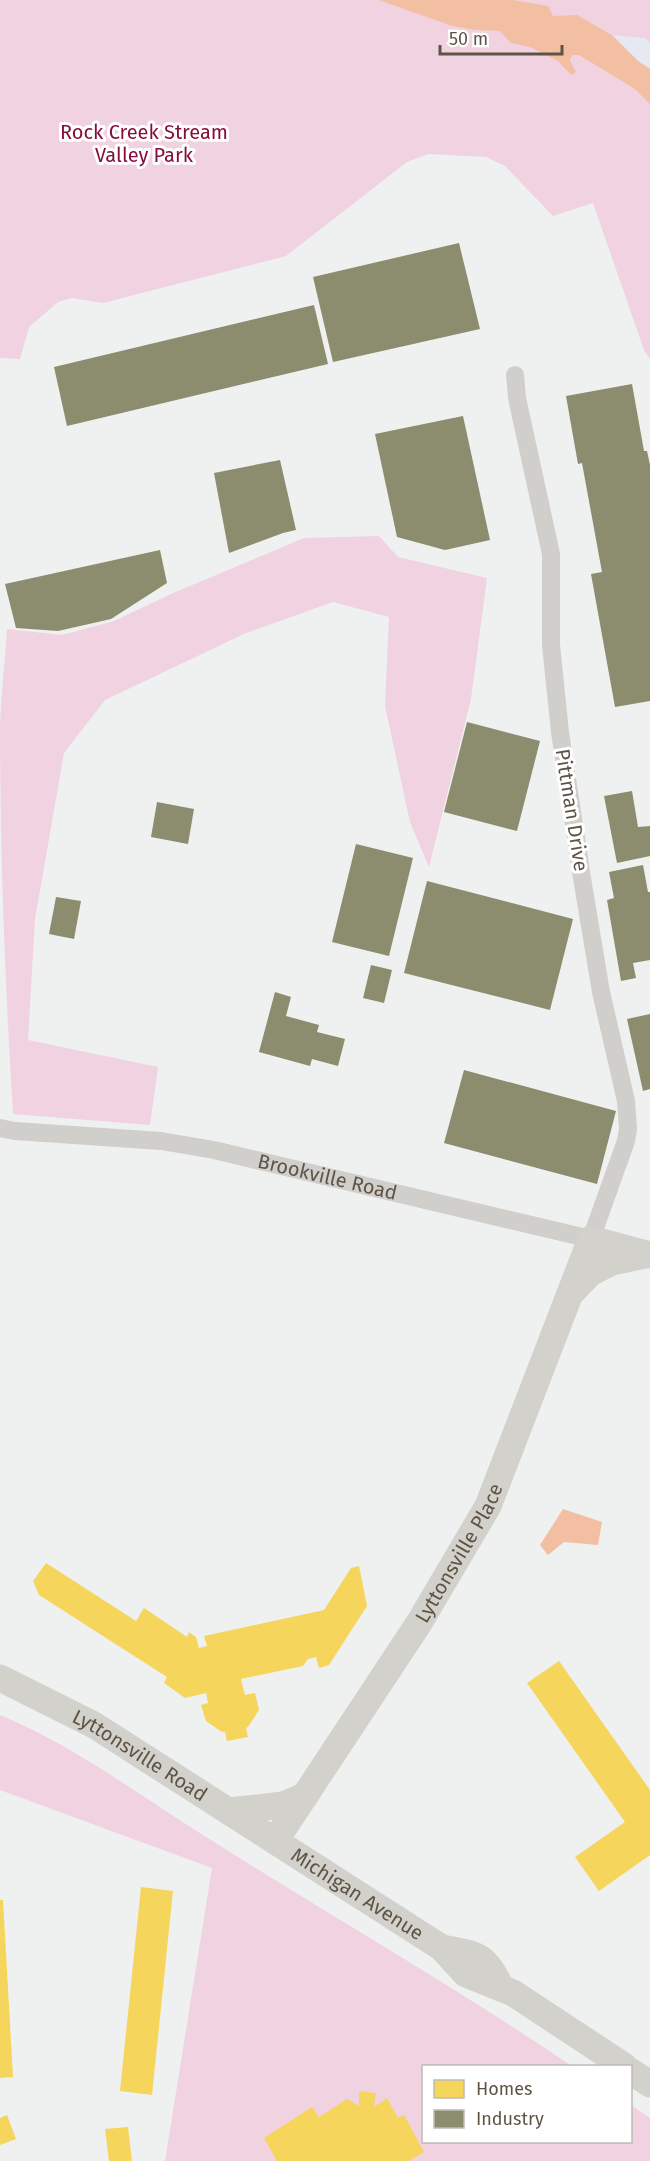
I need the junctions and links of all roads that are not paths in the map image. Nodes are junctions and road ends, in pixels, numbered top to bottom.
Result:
1 (515, 375) dead end
2 (0, 1128) edge
3 (591, 1239) junction
4 (649, 1255) edge
5 (571, 1293) junction
6 (0, 1678) edge
7 (305, 1796) junction
8 (229, 1811) junction
9 (275, 1841) junction
10 (316, 1867) junction
11 (621, 2065) edge
12 (632, 2072) edge
13 (650, 2084) edge

1 - 3 street, Pittman Drive
2 - 3 street, Brookville Road
3 - 4 street, Brookville Road
3 - 5 street, Lyttonsville Place
4 - 5 street
5 - 7 street, Lyttonsville Place
6 - 8 street, Lyttonsville Road
7 - 8 street
7 - 9 street, Lyttonsville Place
7 - 10 street
8 - 9 street, Lyttonsville Road
9 - 10 street, Michigan Avenue
10 - 11 street, Michigan Avenue
12 - 13 street

